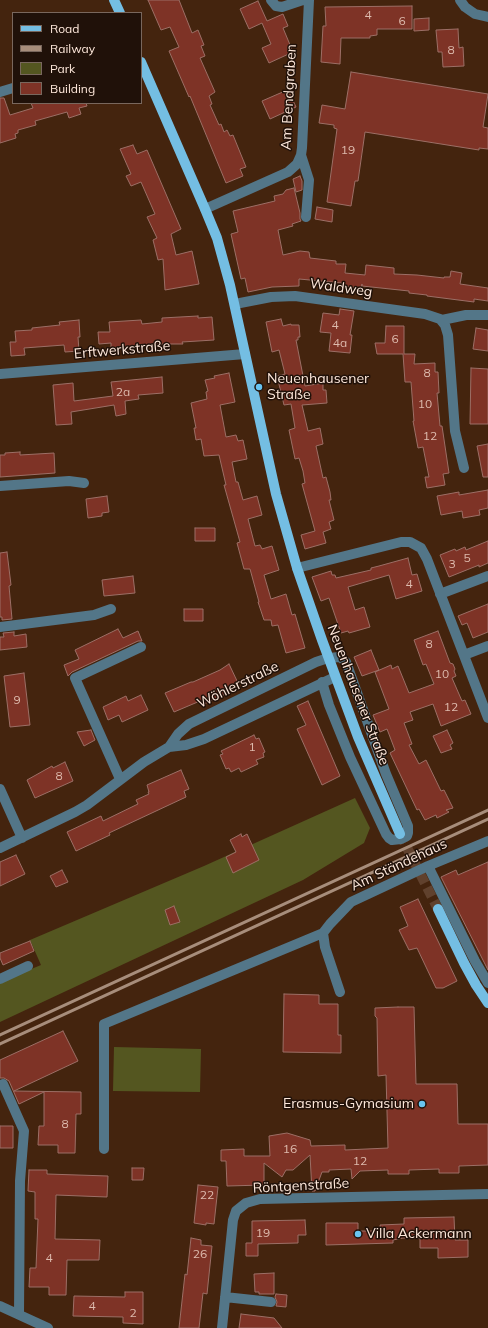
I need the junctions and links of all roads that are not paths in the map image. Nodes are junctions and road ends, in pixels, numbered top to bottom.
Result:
1 (114, 0) edge
2 (271, 0) edge
3 (303, 0) edge
4 (309, 0) edge
5 (460, 0) edge
6 (120, 12) edge
7 (488, 18) edge
8 (142, 64) edge
9 (12, 88) edge
10 (0, 92) edge
11 (301, 155) junction
12 (205, 209) junction
13 (306, 218) dead end
14 (235, 304) junction
15 (488, 315) edge
16 (442, 320) junction
17 (245, 354) junction
18 (0, 374) edge
19 (464, 468) dead end
20 (84, 483) dead end
21 (0, 486) edge
22 (297, 568) junction
23 (488, 576) edge
24 (440, 594) junction
25 (111, 609) dead end
26 (0, 627) edge
27 (488, 646) edge
28 (142, 647) dead end
29 (464, 656) junction
30 (328, 658) junction
31 (335, 677) junction
32 (322, 682) junction
33 (488, 718) edge
34 (169, 747) junction
35 (120, 779) junction
36 (0, 789) edge
37 (400, 834) tunnel mouth
38 (22, 838) junction
39 (488, 841) edge
40 (0, 848) edge
41 (428, 866) junction
42 (438, 909) tunnel mouth
43 (323, 933) junction
44 (28, 966) dead end
45 (0, 979) edge
46 (488, 983) edge
47 (340, 992) dead end
48 (488, 1002) edge
49 (3, 1084) dead end
50 (104, 1149) dead end
51 (488, 1195) edge
52 (225, 1297) junction
53 (271, 1302) dead end
54 (0, 1306) edge
55 (19, 1314) junction
56 (48, 1328) edge
57 (222, 1328) edge

1 - 6 main road
2 - 3 street
4 - 11 street, Am Bendgraben
5 - 7 street
8 - 12 main road, Neuenhausener Straße
9 - 10 street
11 - 12 street, Am Bendgraben
11 - 13 street
12 - 14 main road, Neuenhausener Straße
14 - 16 street, Waldweg
14 - 17 main road, Neuenhausener Straße
15 - 16 street
16 - 19 street
17 - 18 street, Erftwerkstraße
17 - 22 main road, Neuenhausener Straße
20 - 21 street
22 - 24 street
22 - 30 main road, Neuenhausener Straße
23 - 24 street
24 - 29 street
25 - 26 street
27 - 29 street
28 - 35 street
29 - 33 street
30 - 31 main road, Neuenhausener Straße
30 - 32 street
30 - 34 street, Wöhlerstraße
31 - 32 street, Wöhlerstraße
31 - 37 main road, Neuenhausener Straße
32 - 34 street, Wöhlerstraße
34 - 35 street, Wöhlerstraße
35 - 38 street, Wöhlerstraße
36 - 38 street
38 - 40 street, Wöhlerstraße
39 - 41 street, Am Ständehaus
41 - 43 street, Am Ständehaus
41 - 46 street
42 - 48 main road
43 - 47 street
43 - 50 street
44 - 45 street
49 - 55 street
51 - 52 street, Röntgenstraße
52 - 53 street
52 - 57 street, Röntgenstraße
54 - 55 street
55 - 56 street

